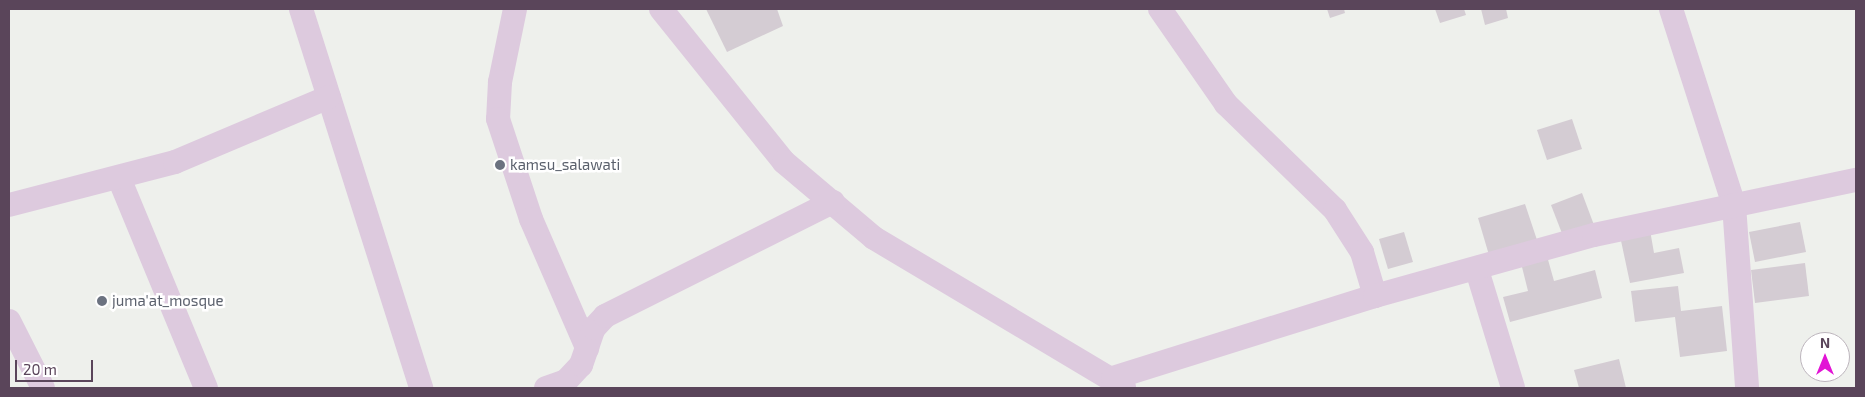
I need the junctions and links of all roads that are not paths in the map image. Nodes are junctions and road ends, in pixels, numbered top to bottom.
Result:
1 (301, 9) edge
2 (515, 9) edge
3 (661, 9) edge
4 (1160, 9) edge
5 (1671, 9) edge
6 (329, 97) junction
7 (119, 178) junction
8 (1856, 180) edge
9 (832, 202) junction
10 (9, 205) edge
11 (1734, 206) junction
12 (1477, 270) junction
13 (1375, 296) junction
14 (9, 321) edge
15 (587, 348) junction
16 (1119, 383) edge
17 (561, 386) edge
18 (43, 388) edge
19 (206, 388) edge
20 (421, 388) edge
21 (1513, 388) edge
22 (1747, 388) edge

1 - 6 street
2 - 15 street
3 - 9 street
4 - 13 street
5 - 11 street
6 - 7 street
6 - 20 street
7 - 10 street
7 - 19 street
8 - 11 street
9 - 15 street
9 - 16 street
11 - 12 street
11 - 22 street
12 - 13 street
12 - 21 street
13 - 16 street
14 - 18 street
15 - 17 street

